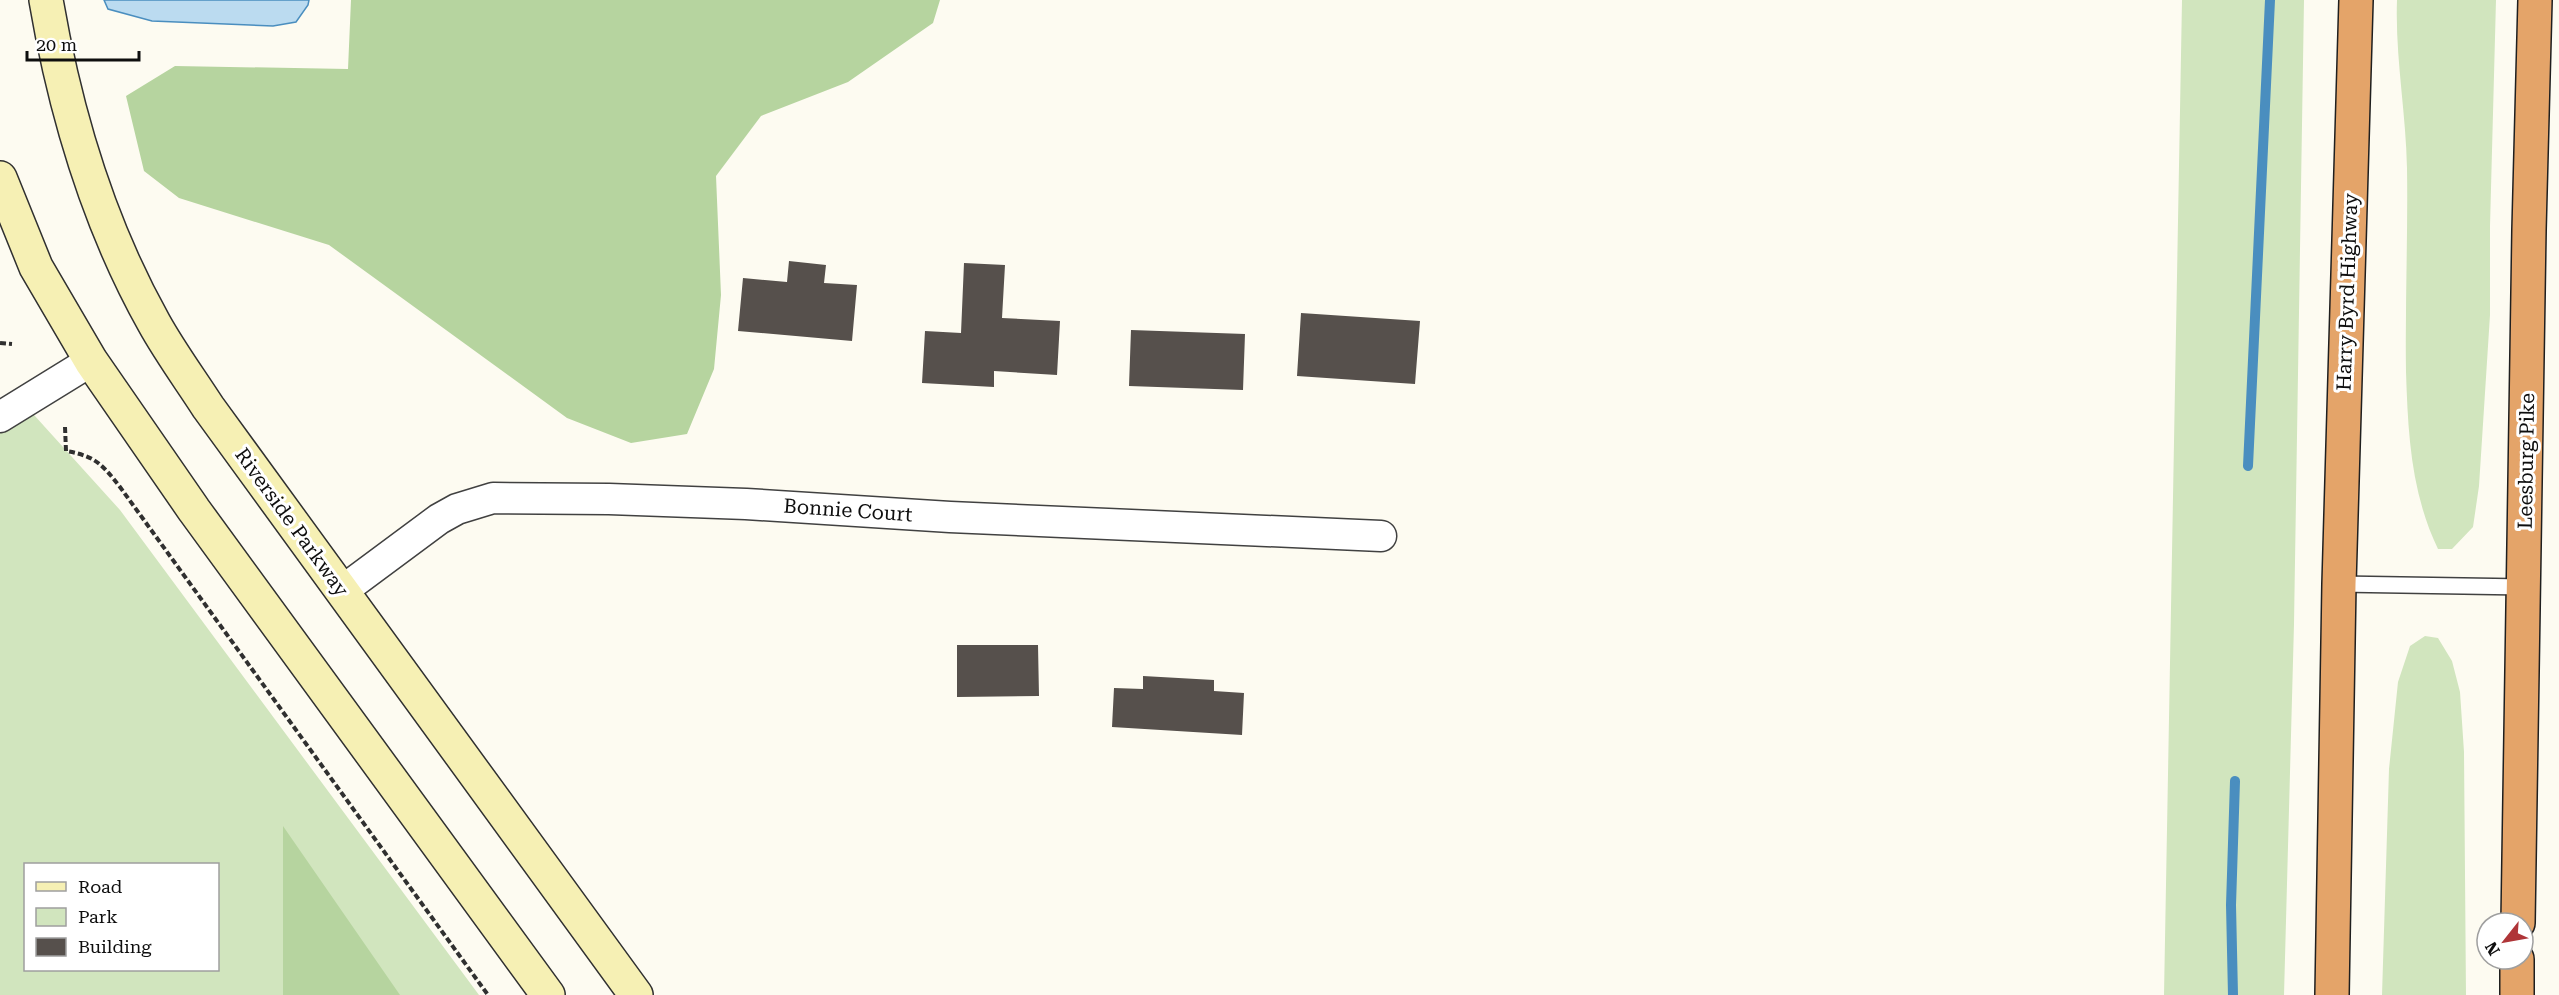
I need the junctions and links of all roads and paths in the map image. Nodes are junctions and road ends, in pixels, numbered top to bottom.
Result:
1 (46, 0) edge
2 (2356, 0) edge
3 (2536, 0) edge
4 (0, 178) edge
5 (0, 344) edge
6 (12, 344) dead end
7 (91, 361) junction
8 (0, 417) edge
9 (65, 427) dead end
10 (1382, 536) dead end
11 (2339, 584) junction
12 (2525, 587) junction
13 (342, 591) junction
14 (2518, 911) edge
15 (2517, 971) edge
16 (488, 995) edge
17 (548, 995) edge
18 (636, 995) edge
19 (2332, 995) edge
20 (2517, 995) edge

1 - 13 main road, Riverside Parkway
2 - 11 highway, Harry Byrd Highway
3 - 12 highway, Leesburg Pike
4 - 7 main road
5 - 6 path
7 - 8 street
7 - 17 main road
9 - 16 path
10 - 13 street, Bonnie Court
11 - 12 lane
11 - 19 highway
12 - 14 highway, Leesburg Pike
13 - 18 main road, Riverside Parkway
15 - 20 highway

